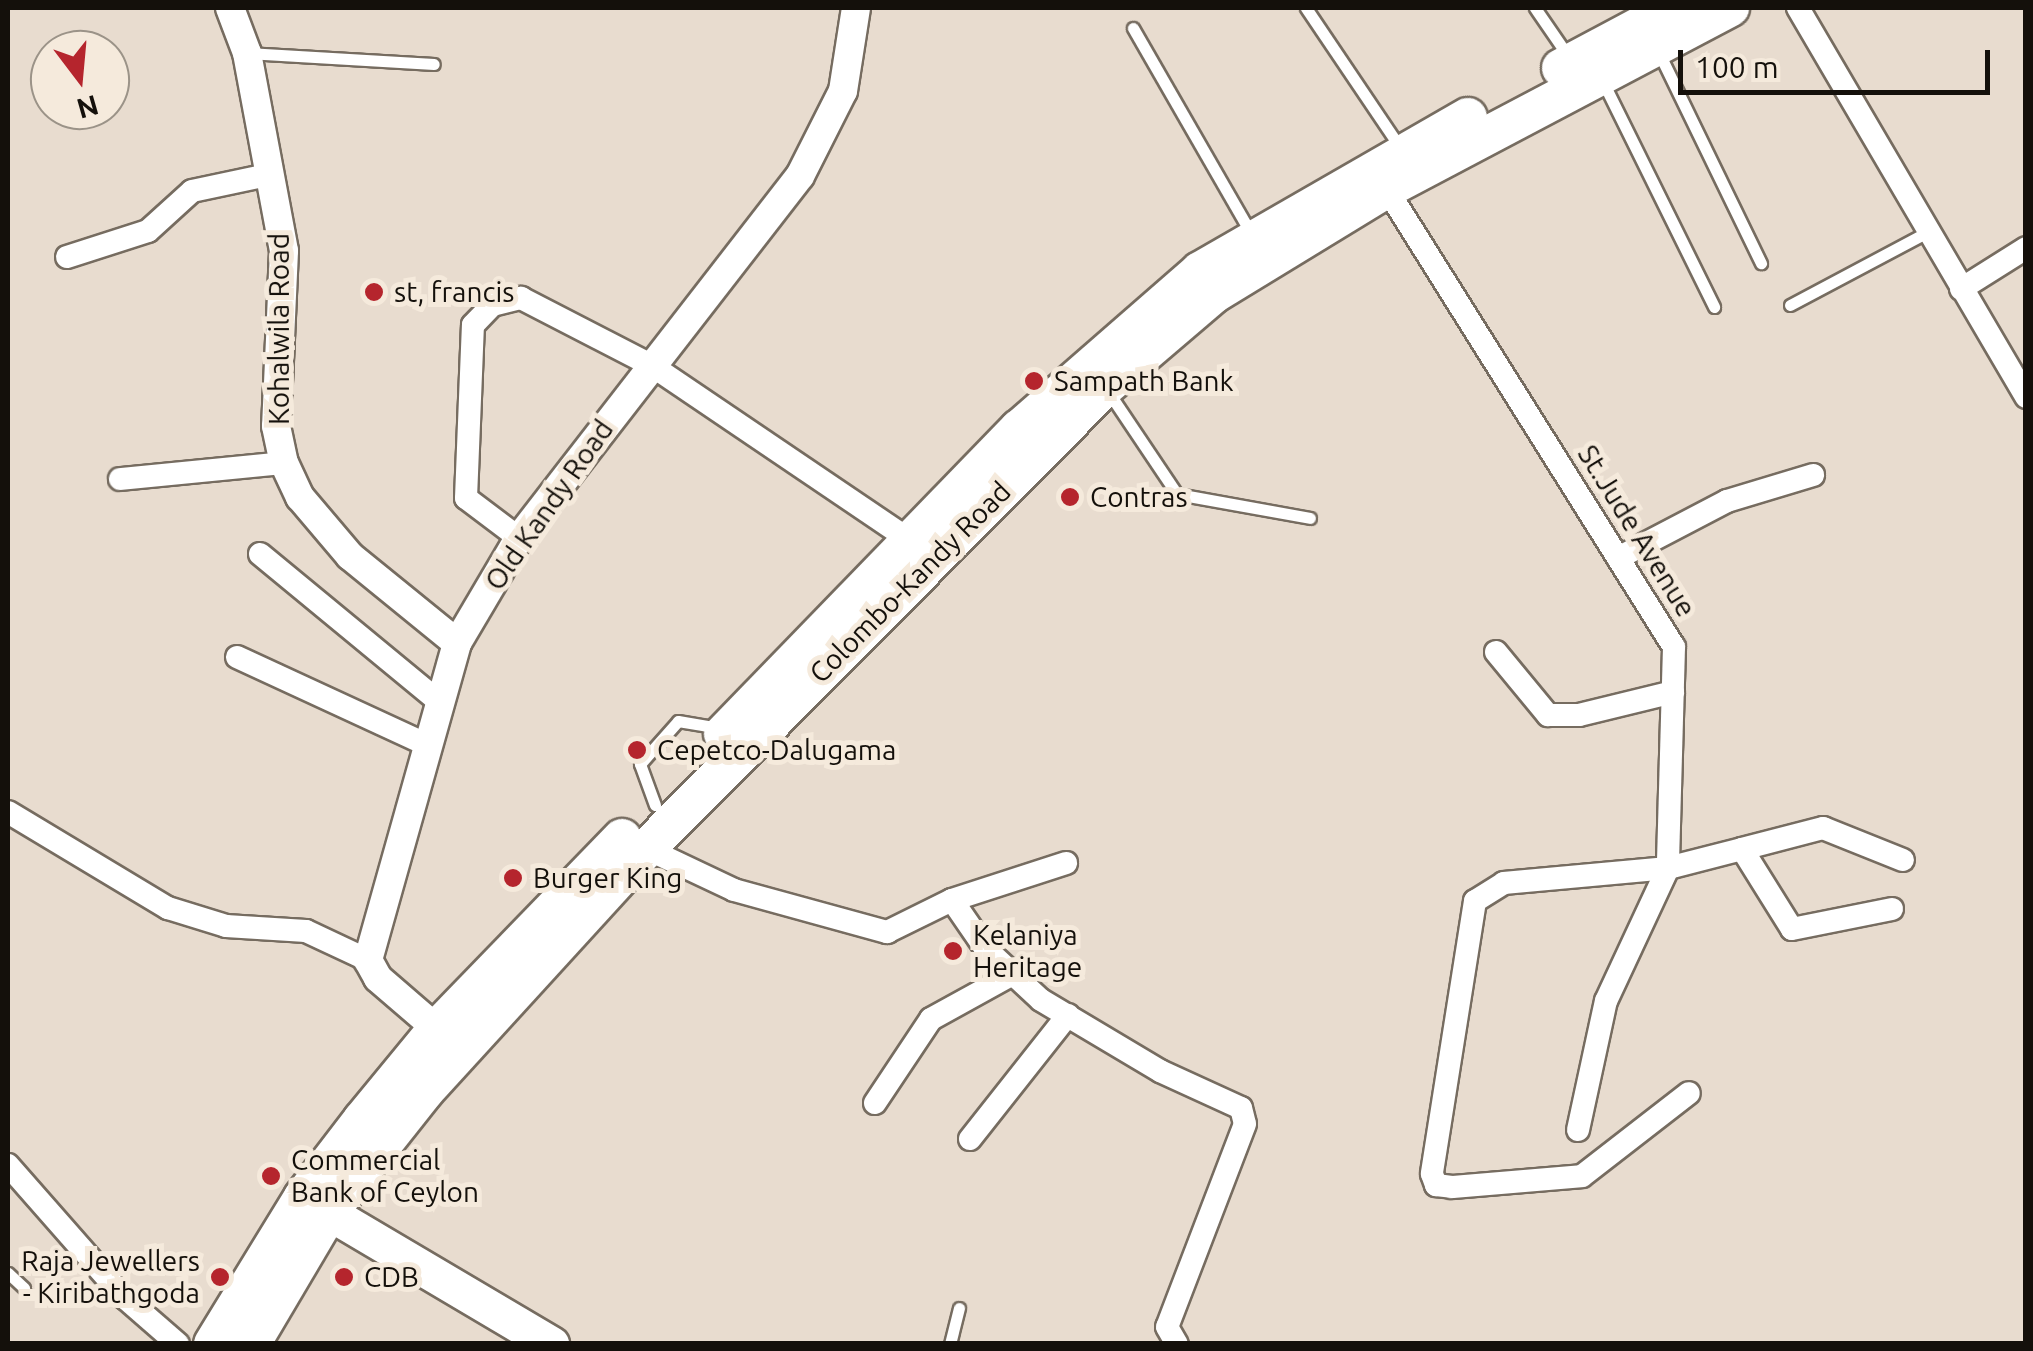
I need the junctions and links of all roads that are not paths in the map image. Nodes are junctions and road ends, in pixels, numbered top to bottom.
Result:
1 (230, 8) edge
2 (856, 8) edge
3 (1306, 8) edge
4 (1536, 8) edge
5 (1674, 8) edge
6 (1730, 8) edge
7 (1798, 8) edge
8 (1133, 28) dead end
9 (1657, 48) junction
10 (246, 53) junction
11 (434, 64) dead end
12 (1586, 70) junction
13 (1387, 169) junction
14 (272, 174) junction
15 (1929, 231) junction
16 (1252, 236) junction
17 (2026, 248) edge
18 (68, 257) dead end
19 (1762, 263) dead end
20 (1961, 289) junction
21 (1790, 306) dead end
22 (1714, 307) dead end
23 (650, 365) junction
24 (1105, 387) junction
25 (2026, 397) edge
26 (284, 464) junction
27 (1813, 475) dead end
28 (120, 479) dead end
29 (1310, 518) dead end
30 (519, 538) junction
31 (922, 549) junction
32 (260, 554) dead end
33 (1618, 558) junction
34 (457, 643) junction
35 (1496, 652) dead end
36 (236, 657) dead end
37 (1673, 692) junction
38 (437, 700) junction
39 (425, 744) junction
40 (8, 812) edge
41 (635, 842) junction
42 (1742, 848) junction
43 (1903, 860) dead end
44 (1066, 863) dead end
45 (1668, 868) junction
46 (952, 900) junction
47 (1892, 910) dead end
48 (368, 960) junction
49 (1013, 974) junction
50 (1068, 1016) junction
51 (437, 1029) junction
52 (1689, 1093) dead end
53 (875, 1102) dead end
54 (1578, 1130) dead end
55 (970, 1139) dead end
56 (8, 1165) edge
57 (316, 1204) junction
58 (8, 1272) edge
59 (24, 1288) dead end
60 (959, 1308) dead end
61 (178, 1344) edge
62 (213, 1344) edge
63 (251, 1344) edge
64 (551, 1344) edge
65 (950, 1344) edge
66 (1177, 1344) edge

1 - 10 street, Kohalwila Road
2 - 23 street, Old Kandy Road
3 - 13 lane
4 - 12 lane
5 - 12 highway, Colombo-Kandy Road
6 - 9 highway, Colombo-Kandy Road
7 - 15 street
8 - 16 lane
9 - 12 highway, Colombo-Kandy Road
9 - 19 lane
10 - 11 lane
10 - 14 street, Kohalwila Road
12 - 13 highway, Colombo-Kandy Road
12 - 22 lane
13 - 16 highway, Colombo-Kandy Road
13 - 24 highway, Colombo-Kandy Road
13 - 33 street, St.Jude Avenue
14 - 18 street
14 - 26 street, Kohalwila Road
15 - 20 street
15 - 21 lane
16 - 31 highway, Colombo-Kandy Road
17 - 20 street
20 - 25 street
23 - 30 street, Old Kandy Road
23 - 30 street
23 - 31 street
24 - 29 lane
24 - 31 highway, Colombo-Kandy Road
26 - 28 street
26 - 34 street, Kohalwila Road
27 - 33 street
30 - 34 street, Old Kandy Road
31 - 41 highway, Colombo-Kandy Road
31 - 41 highway, Colombo-Kandy Road
32 - 38 street
33 - 37 street, St.Jude Avenue
34 - 38 street, Old Kandy Road
35 - 37 street
36 - 39 street
37 - 45 street, St.Jude Avenue
38 - 39 street, Old Kandy Road
39 - 48 street, Old Kandy Road
40 - 48 street
41 - 46 street
41 - 51 highway, Colombo-Kandy Road
41 - 57 highway, Colombo-Kandy Road
42 - 43 street
42 - 45 street
42 - 47 street
44 - 46 street
45 - 52 street
45 - 54 street
46 - 49 street
48 - 51 street
49 - 50 street
49 - 53 street
50 - 55 street
50 - 66 street
51 - 57 highway, Colombo-Kandy Road
56 - 61 street
57 - 62 highway, Colombo-Kandy Road
57 - 63 highway, Colombo-Kandy Road
57 - 64 main road
58 - 59 lane
60 - 65 lane

